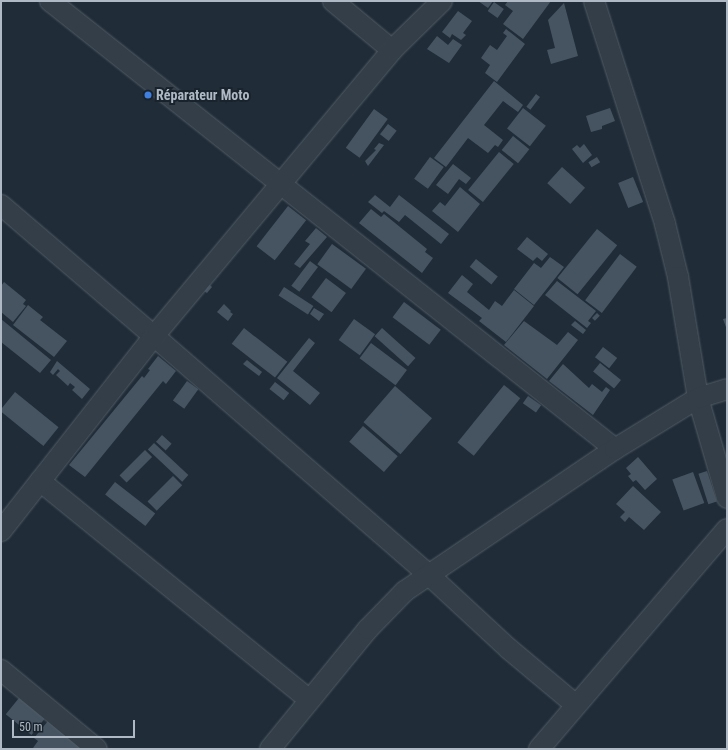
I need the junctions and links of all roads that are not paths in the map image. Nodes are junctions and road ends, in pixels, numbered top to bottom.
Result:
1 (50, 1) edge
2 (333, 1) edge
3 (442, 1) edge
4 (594, 1) edge
5 (392, 50) junction
6 (281, 185) junction
7 (1, 205) edge
8 (154, 336) junction
9 (727, 389) edge
10 (698, 398) junction
11 (615, 448) junction
12 (40, 481) junction
13 (727, 498) edge
14 (727, 529) edge
15 (1, 531) edge
16 (428, 574) junction
17 (1, 670) edge
18 (310, 700) junction
19 (576, 705) junction
20 (97, 749) edge
21 (270, 749) edge
22 (539, 749) edge

1 - 6 street
2 - 5 street
3 - 5 street
4 - 10 street
5 - 6 street
6 - 8 street
6 - 11 street
7 - 8 street
8 - 12 street
8 - 16 street
9 - 10 street
10 - 11 street
10 - 13 street
11 - 16 street
12 - 15 street
12 - 18 street
14 - 19 street
16 - 18 street
16 - 19 street
17 - 20 street
18 - 21 street
19 - 22 street

